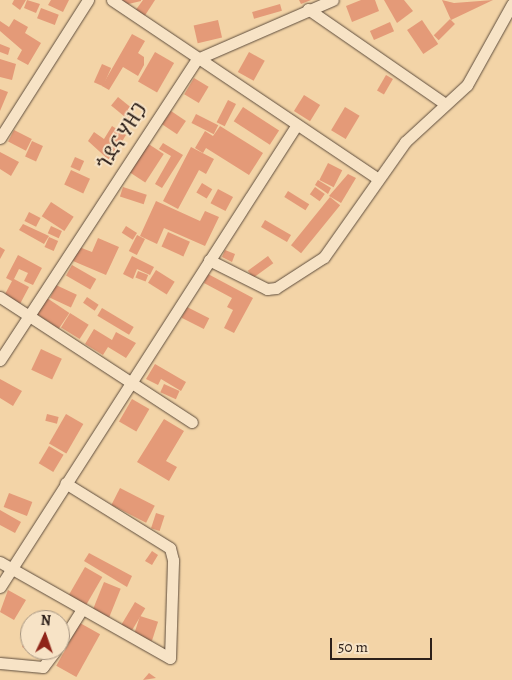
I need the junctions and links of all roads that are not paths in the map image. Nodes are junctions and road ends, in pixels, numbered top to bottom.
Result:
1 (88, 0) edge
2 (112, 0) edge
3 (333, 0) edge
4 (512, 4) edge
5 (308, 9) junction
6 (196, 59) junction
7 (445, 104) junction
8 (296, 126) junction
9 (0, 138) edge
10 (378, 180) junction
11 (210, 260) junction
12 (0, 297) edge
13 (27, 316) junction
14 (0, 360) edge
15 (130, 383) junction
16 (192, 422) dead end
17 (65, 483) junction
18 (0, 562) edge
19 (11, 570) junction
20 (0, 588) edge
21 (82, 609) junction
22 (70, 628) edge
23 (48, 660) edge
24 (0, 663) edge

1 - 9 street
2 - 6 street
3 - 5 street
4 - 7 street
5 - 6 street
5 - 7 street
6 - 8 street
6 - 13 street, ጎደና ሃዘጋ
7 - 10 street
8 - 10 street
8 - 11 street
10 - 11 street
11 - 15 street
12 - 13 street
13 - 14 street, ጎደና ሃዘጋ
13 - 15 street
15 - 16 street
15 - 17 street
17 - 19 street
17 - 21 street
18 - 19 street
19 - 20 street
19 - 21 street
21 - 22 street
23 - 24 street

